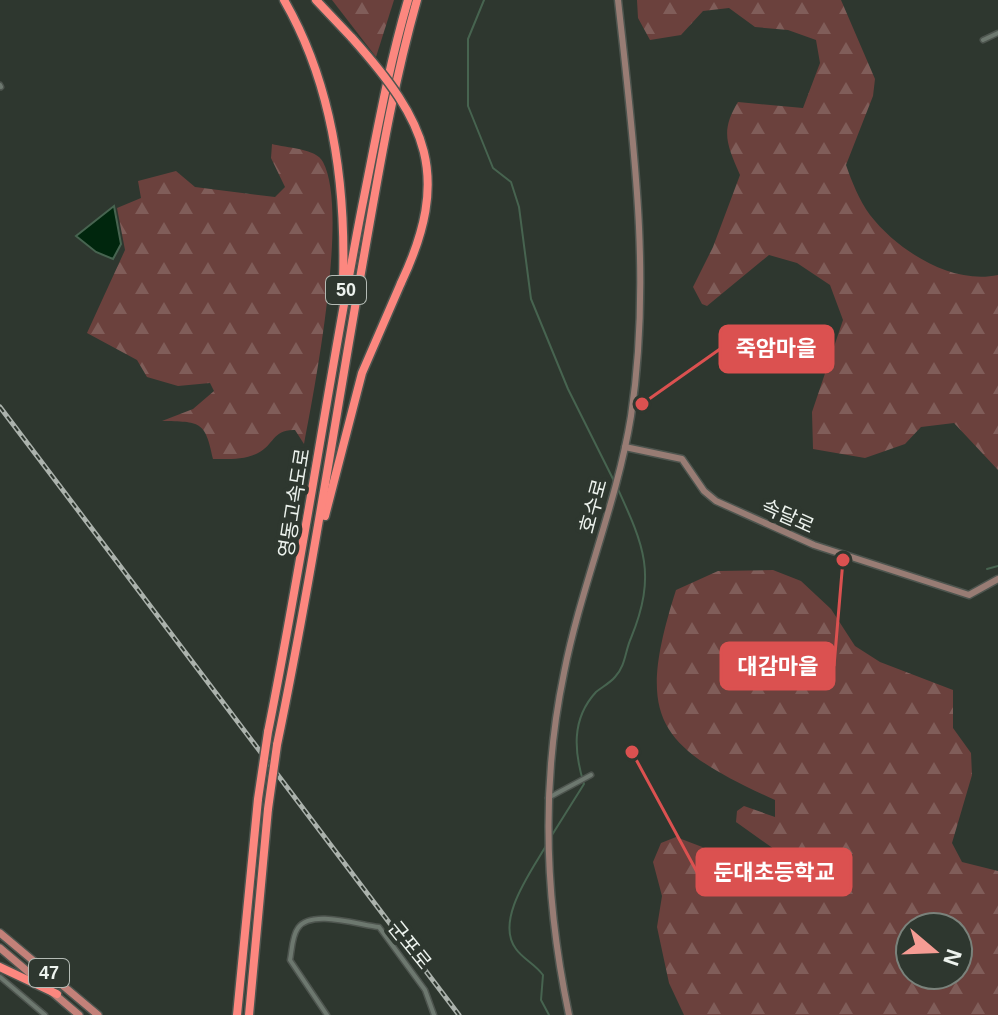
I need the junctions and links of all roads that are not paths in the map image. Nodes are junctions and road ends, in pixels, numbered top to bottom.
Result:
1 (284, 0) edge
2 (316, 0) edge
3 (408, 0) edge
4 (417, 0) edge
5 (618, 0) edge
6 (998, 33) edge
7 (983, 40) dead end
8 (342, 309) junction
9 (625, 447) junction
10 (998, 579) edge
11 (310, 584) junction
12 (591, 775) dead end
13 (548, 798) junction
14 (0, 933) edge
15 (0, 948) edge
16 (0, 967) edge
17 (0, 977) edge
18 (57, 994) junction
19 (45, 1015) edge
20 (79, 1015) edge
21 (98, 1015) edge
22 (237, 1015) edge
23 (249, 1015) edge
24 (327, 1015) edge
25 (434, 1015) edge
26 (569, 1015) edge

1 - 8 highway
2 - 11 highway, bridge
3 - 8 highway, 영동고속도로 / 50
4 - 11 highway, 영동고속도로 / 50
5 - 9 street, 호수로
6 - 7 street
8 - 22 highway, 영동고속도로 / 50, bridge
9 - 10 street, 속달로
9 - 13 street, 호수로
11 - 23 highway, 영동고속도로 / 50, bridge
12 - 13 street
13 - 26 street, 호수로
14 - 21 main road, 47
15 - 18 main road, 47
16 - 18 highway
17 - 19 street
18 - 20 main road, 47
24 - 25 street, 군포로

